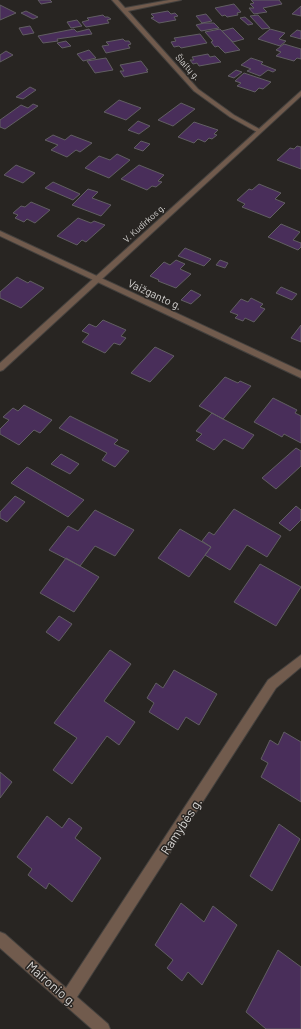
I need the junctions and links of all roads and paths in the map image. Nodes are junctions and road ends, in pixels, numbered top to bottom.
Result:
1 (115, 0) edge
2 (178, 0) edge
3 (124, 10) junction
4 (301, 94) edge
5 (259, 131) junction
6 (0, 233) edge
7 (97, 279) junction
8 (0, 368) edge
9 (301, 375) edge
10 (301, 660) edge
11 (0, 939) edge
12 (68, 998) junction
13 (103, 1029) edge

1 - 3 street, Šlaitų g.
2 - 3 street
3 - 5 street, Šlaitų g.
4 - 5 street, V. Kudirkos g.
5 - 7 street, V. Kudirkos g.
6 - 7 street, Vaižganto g.
7 - 8 street, V. Kudirkos g.
7 - 9 street, Vaižganto g.
10 - 12 street, Ramybės g.
11 - 12 street, Maironio g.
12 - 13 street, Maironio g.

